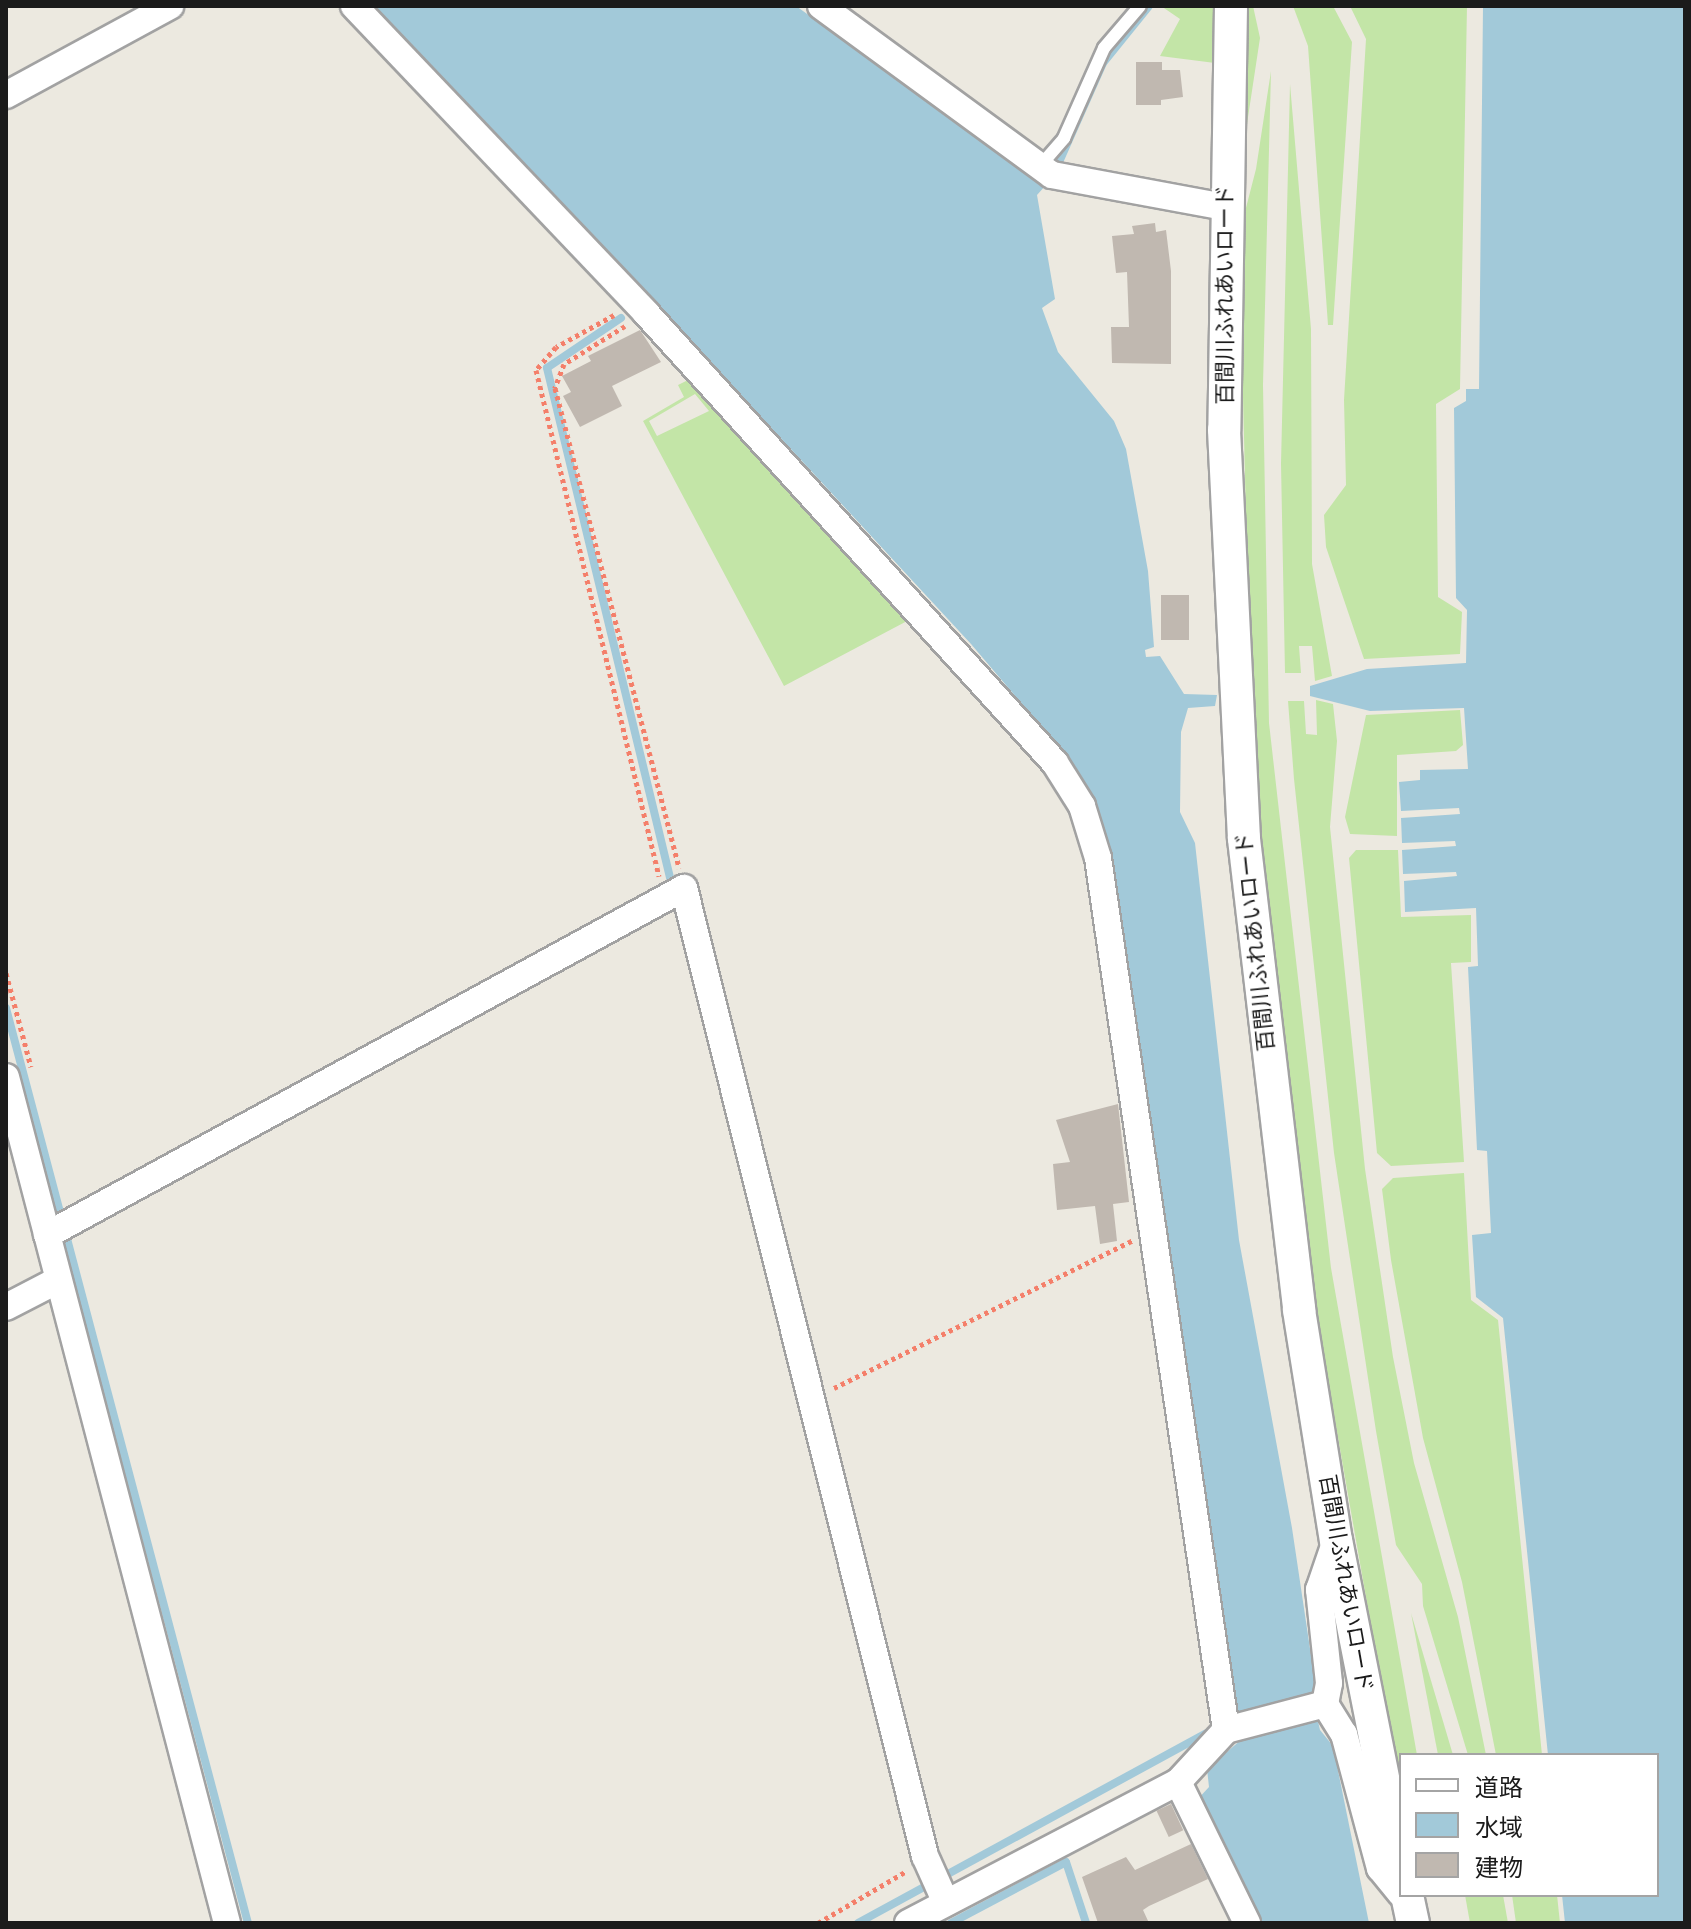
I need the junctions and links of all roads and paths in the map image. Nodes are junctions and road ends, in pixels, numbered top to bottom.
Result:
1 (170, 6) edge
2 (354, 6) edge
3 (821, 6) edge
4 (1140, 6) edge
5 (1231, 6) edge
6 (6, 95) edge
7 (1040, 166) junction
8 (1224, 207) junction
9 (641, 308) junction
10 (674, 894) junction
11 (6, 1077) edge
12 (58, 1229) junction
13 (1153, 1236) junction
14 (58, 1280) junction
15 (6, 1307) edge
16 (811, 1399) junction
17 (1336, 1540) junction
18 (1321, 1707) junction
19 (1230, 1729) junction
20 (1178, 1782) junction
21 (1399, 1857) edge
22 (1399, 1892) edge
23 (944, 1897) junction
24 (227, 1923) edge
25 (908, 1923) edge
26 (1247, 1923) edge

1 - 6 street
2 - 9 street
3 - 7 street
4 - 7 lane
5 - 8 street, 百間川ふれあいロード
7 - 8 street
8 - 17 street, 百間川ふれあいロード
9 - 10 path
9 - 10 path
9 - 13 street
10 - 12 street
10 - 16 street
11 - 12 street
12 - 14 street
13 - 16 path
13 - 19 street
14 - 15 street
14 - 24 street
16 - 23 street
17 - 18 street
17 - 21 street, 百間川ふれあいロード
18 - 19 street
18 - 22 street
19 - 20 street
20 - 23 street
20 - 26 street
23 - 25 street

